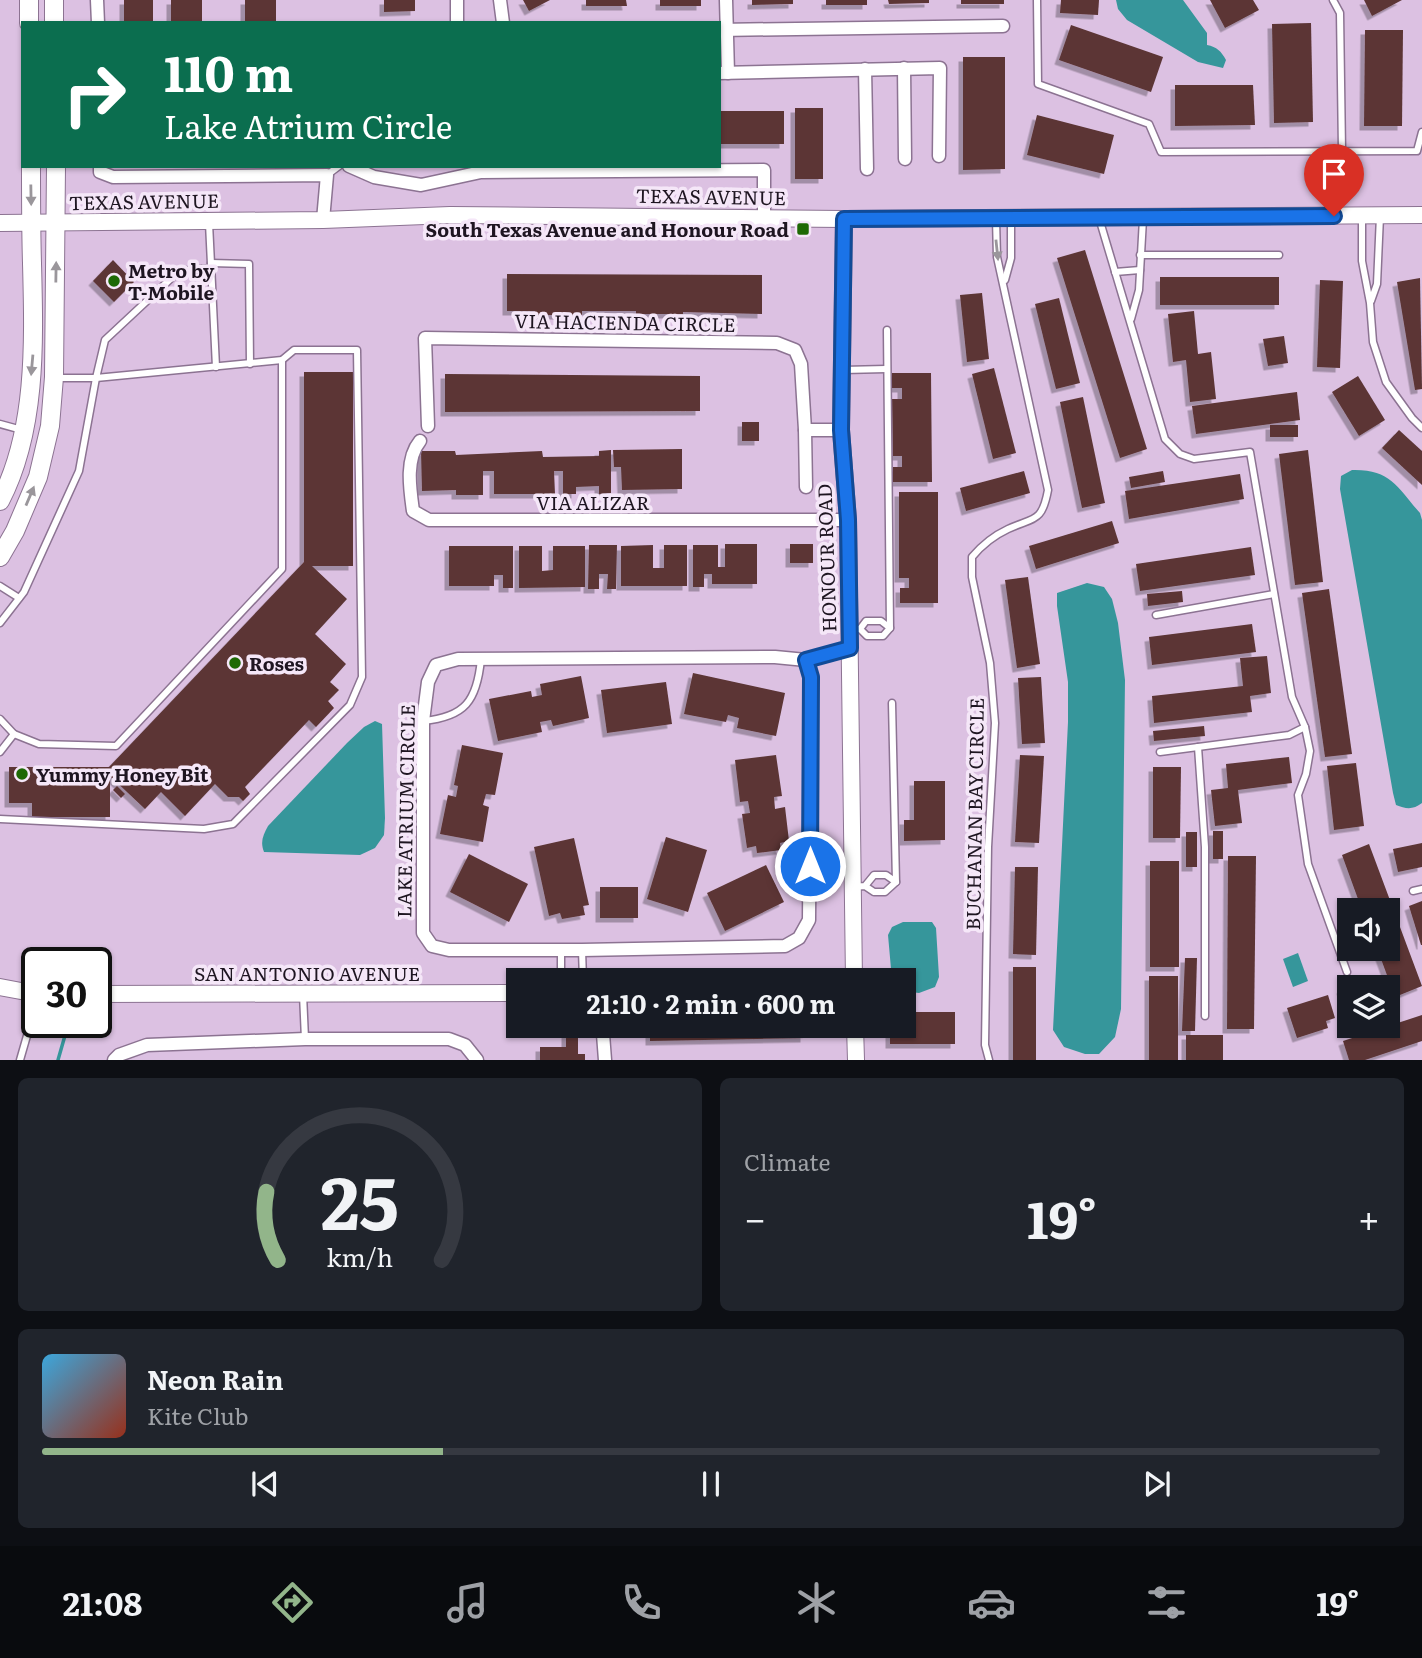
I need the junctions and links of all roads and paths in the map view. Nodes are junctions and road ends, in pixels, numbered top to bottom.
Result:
1 (29, 0) edge
2 (54, 0) edge
3 (97, 0) edge
4 (457, 0) edge
5 (500, 0) edge
6 (726, 0) edge
7 (1037, 0) edge
8 (1333, 0) edge
9 (29, 21) edge
10 (54, 21) edge
11 (98, 21) edge
12 (457, 21) edge
13 (503, 21) edge
14 (1003, 26) dead end
15 (722, 30) edge
16 (904, 68) junction
17 (865, 69) junction
18 (723, 73) edge
19 (1422, 132) edge
20 (1342, 151) junction
21 (939, 156) dead end
22 (905, 159) dead end
23 (30, 168) edge
24 (56, 168) edge
25 (336, 168) edge
26 (354, 168) edge
27 (100, 169) edge
28 (867, 169) dead end
29 (327, 175) junction
30 (1422, 215) edge
31 (1362, 216) junction
32 (1380, 216) junction
33 (764, 217) junction
34 (1143, 217) junction
35 (1099, 218) junction
36 (844, 219) junction
37 (1004, 219) junction
38 (323, 220) junction
39 (209, 221) junction
40 (0, 223) edge
41 (31, 223) junction
42 (57, 223) junction
43 (1140, 255) junction
44 (1279, 255) dead end
45 (1362, 259) junction
46 (1378, 259) junction
47 (211, 266) junction
48 (1140, 270) junction
49 (1115, 272) junction
50 (1004, 282) junction
51 (1370, 303) junction
52 (1131, 321) junction
53 (887, 330) dead end
54 (282, 360) junction
55 (250, 364) junction
56 (216, 367) junction
57 (886, 369) junction
58 (841, 370) junction
59 (54, 377) junction
60 (96, 378) junction
61 (0, 424) edge
62 (428, 426) dead end
63 (1422, 428) edge
64 (24, 430) junction
65 (805, 430) junction
66 (841, 430) junction
67 (420, 441) dead end
68 (806, 487) dead end
69 (0, 501) edge
70 (848, 520) junction
71 (0, 557) edge
72 (0, 586) edge
73 (1274, 594) junction
74 (19, 598) junction
75 (1156, 615) dead end
76 (0, 623) edge
77 (890, 628) junction
78 (855, 629) junction
79 (850, 648) junction
80 (481, 659) junction
81 (806, 660) junction
82 (892, 703) dead end
83 (0, 719) edge
84 (423, 721) junction
85 (1305, 727) junction
86 (14, 734) junction
87 (1198, 747) junction
88 (0, 752) edge
89 (1160, 752) dead end
90 (0, 820) edge
91 (896, 882) junction
92 (858, 887) junction
93 (1422, 889) edge
94 (1413, 891) dead end
95 (561, 950) junction
96 (582, 950) junction
97 (561, 968) edge
98 (583, 968) edge
99 (855, 968) edge
100 (1347, 972) dead end
101 (0, 987) edge
102 (21, 991) edge
103 (506, 992) edge
104 (112, 994) edge
105 (303, 994) junction
106 (1205, 1016) dead end
107 (26, 1038) edge
108 (304, 1038) junction
109 (603, 1038) edge
110 (855, 1038) edge
111 (20, 1059) edge
112 (114, 1059) edge
113 (477, 1059) edge
114 (605, 1059) edge
115 (856, 1059) edge
116 (989, 1059) edge

1 - 9 main road
2 - 10 main road
3 - 11 street
4 - 12 street
5 - 13 street
6 - 15 street
7 - 20 lane
8 - 20 lane
14 - 15 street
15 - 18 street
16 - 17 street
16 - 21 street
16 - 22 street
17 - 18 street
17 - 28 street
19 - 20 lane
23 -> 41 main road
24 - 42 main road
25 - 29 lane
26 - 33 street
27 - 29 street
29 - 38 street
30 - 32 street, TEXAS AVENUE
31 - 32 street, TEXAS AVENUE
31 - 34 street, TEXAS AVENUE
31 - 45 lane
32 - 46 lane
33 - 36 street, TEXAS AVENUE
33 - 38 street, TEXAS AVENUE
34 - 35 street, TEXAS AVENUE
34 - 43 lane
35 - 37 street, TEXAS AVENUE
35 - 49 lane
36 - 37 street, TEXAS AVENUE
36 - 58 street, HONOUR ROAD
37 -> 50 lane, BUCHANAN BAY CIRCLE
37 - 50 lane, BUCHANAN BAY CIRCLE
38 - 39 street, TEXAS AVENUE
39 - 42 street, TEXAS AVENUE
39 - 47 lane
40 - 41 street, TEXAS AVENUE
41 - 42 street, TEXAS AVENUE
41 -> 64 main road
59 -> 42 main road
43 - 44 lane
43 - 48 lane
45 - 46 lane
45 - 51 lane
46 - 51 lane
47 - 55 lane
47 - 56 lane
47 - 60 lane
48 - 49 lane
48 - 52 lane
49 - 52 lane
50 - 116 lane, BUCHANAN BAY CIRCLE
51 - 63 lane
52 - 73 lane
53 - 57 lane
54 - 55 lane
54 - 86 lane
54 - 90 lane
55 - 56 lane
56 - 60 lane
57 - 58 lane
57 - 77 lane
58 - 66 street, HONOUR ROAD
59 - 60 lane
71 -> 59 main road
60 - 74 lane
61 - 64 lane
62 - 65 street, VIA HACIENDA CIRCLE
64 - 69 main road
65 - 66 street
65 - 68 street
66 - 70 street, HONOUR ROAD
67 - 70 street, VIA ALIZAR
70 - 78 street, HONOUR ROAD
72 - 74 lane
73 - 75 lane
73 - 85 lane
74 - 76 lane
77 - 78 lane
77 - 78 lane
78 - 79 street, HONOUR ROAD
79 - 81 lane, LAKE ATRIUM CIRCLE
79 - 92 street, HONOUR ROAD
80 - 81 street, LAKE ATRIUM CIRCLE
80 - 84 lane
80 - 84 street, LAKE ATRIUM CIRCLE
81 - 96 street, LAKE ATRIUM CIRCLE
82 - 91 lane
83 - 86 lane
84 - 95 street, LAKE ATRIUM CIRCLE
85 - 87 lane
85 - 100 lane
86 - 88 lane
87 - 89 lane
87 - 106 lane
91 - 92 lane
91 - 92 lane
92 - 99 street, HONOUR ROAD
93 - 94 lane
95 - 96 street, LAKE ATRIUM CIRCLE
95 - 97 lane
96 - 98 lane
101 - 102 street
103 - 105 street, SAN ANTONIO AVENUE
104 - 105 street, SAN ANTONIO AVENUE
105 - 108 lane
107 - 111 lane
108 - 112 street
108 - 113 street
109 - 114 street
110 - 115 street

